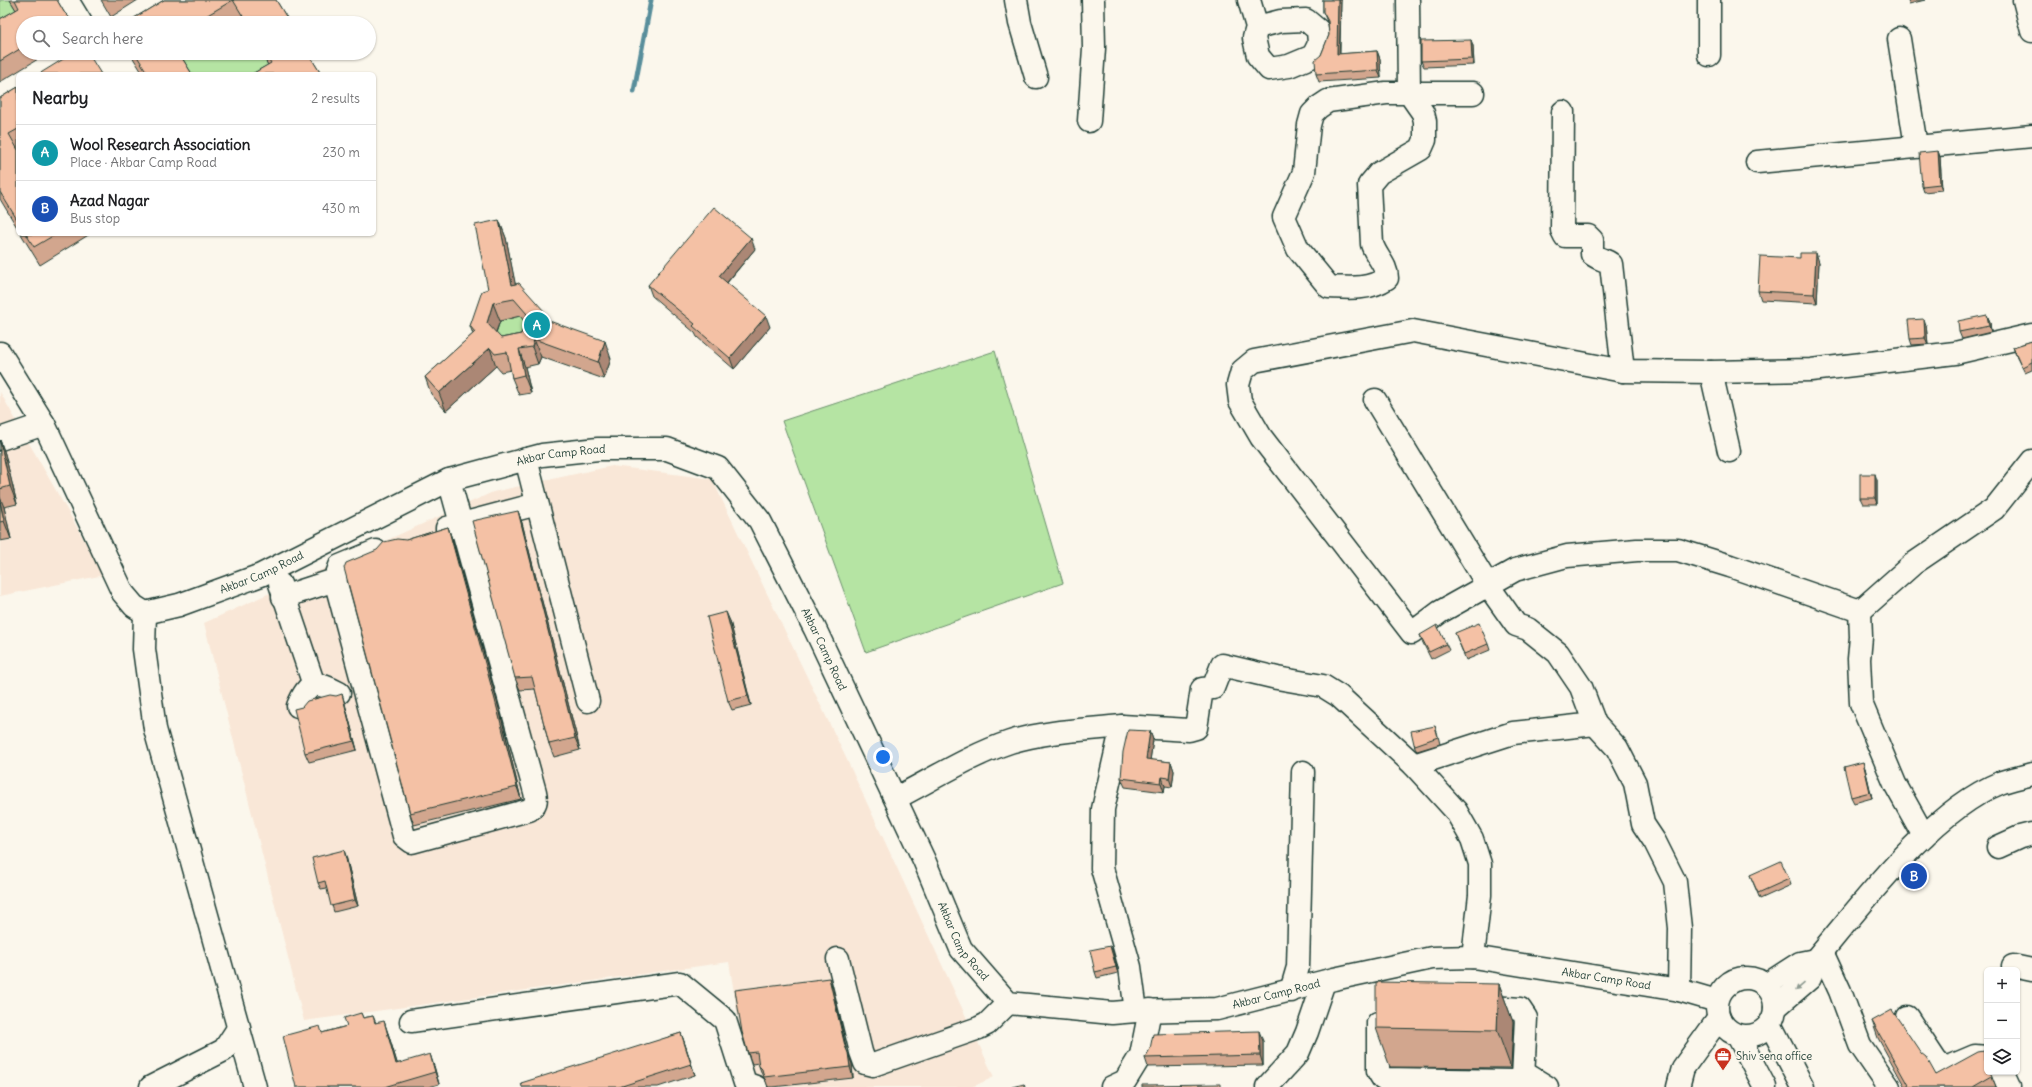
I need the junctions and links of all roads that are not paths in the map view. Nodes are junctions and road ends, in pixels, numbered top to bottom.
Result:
1 (67, 0) edge
2 (1016, 0) edge
3 (1092, 0) edge
4 (1249, 0) edge
5 (1408, 0) edge
6 (1709, 0) edge
7 (2024, 0) edge
8 (77, 16) edge
9 (1257, 27) dead end
10 (2032, 31) edge
11 (1899, 39) dead end
12 (1709, 55) dead end
13 (1036, 77) dead end
14 (1409, 93) junction
15 (1473, 93) dead end
16 (1563, 112) dead end
17 (1090, 121) dead end
18 (2032, 136) edge
19 (1916, 146) junction
20 (1758, 162) dead end
21 (2032, 334) edge
22 (0, 353) edge
23 (1622, 371) junction
24 (1712, 372) junction
25 (1376, 400) dead end
26 (44, 424) junction
27 (0, 439) edge
28 (1729, 451) dead end
29 (526, 459) junction
30 (2032, 461) edge
31 (449, 480) junction
32 (537, 504) junction
33 (462, 524) junction
34 (428, 534) edge
35 (376, 551) edge
36 (278, 567) junction
37 (335, 580) junction
38 (1487, 584) junction
39 (283, 597) junction
40 (1860, 611) junction
41 (145, 613) junction
42 (314, 685) junction
43 (339, 693) edge
44 (588, 702) dead end
45 (298, 706) edge
46 (1595, 724) junction
47 (1122, 726) junction
48 (1414, 765) junction
49 (1303, 772) dead end
50 (2032, 774) edge
51 (896, 798) junction
52 (2032, 834) edge
53 (1924, 836) junction
54 (1998, 847) dead end
55 (1819, 956) junction
56 (1473, 957) junction
57 (838, 959) dead end
58 (1324, 982) junction
59 (1766, 985) junction
60 (1679, 990) junction
61 (1291, 991) junction
62 (1008, 1003) junction
63 (1457, 1005) edge
64 (1143, 1010) junction
65 (1772, 1016) junction
66 (1906, 1017) dead end
67 (411, 1021) dead end
68 (1725, 1021) junction
69 (1378, 1023) edge
70 (238, 1027) junction
71 (1984, 1057) edge
72 (2003, 1075) edge
73 (1523, 1078) junction
74 (1679, 1083) edge
75 (151, 1087) edge
76 (255, 1087) edge
77 (756, 1087) edge
78 (1112, 1087) edge
79 (1267, 1087) edge
80 (1547, 1087) edge
81 (1765, 1087) edge
82 (1803, 1087) edge
83 (1889, 1087) edge
84 (2009, 1087) edge

1 - 8 street
2 - 13 street
3 - 17 street
4 - 9 street
5 - 14 street
6 - 12 street
7 - 10 street
11 - 19 street
14 - 14 street
14 - 15 street
16 - 23 street
18 - 19 street
19 - 20 street
21 - 24 street
22 - 26 street
23 - 24 street
23 - 38 street
24 - 28 street
25 - 38 street
26 - 27 street
26 - 41 street
29 - 31 street, Akbar Camp Road
29 - 32 street
29 - 51 street, Akbar Camp Road
30 - 40 street
31 - 33 street
31 - 36 street, Akbar Camp Road
32 - 33 street
32 - 44 street
33 - 34 street
33 - 37 street
35 - 37 street
36 - 39 street
36 - 41 street, Akbar Camp Road
37 - 39 street
38 - 40 street
38 - 46 street
39 - 42 street
40 - 53 street
41 - 70 street
42 - 43 street
42 - 45 street
46 - 48 street
46 - 60 street
47 - 48 street
47 - 51 street
47 - 64 street
48 - 56 street
49 - 61 street
50 - 53 street
51 - 62 street, Akbar Camp Road
52 - 54 street
53 - 55 street
55 - 59 street
55 -> 65 street
55 - 83 street
56 - 58 street, Akbar Camp Road
56 - 60 street, Akbar Camp Road
57 - 62 street
58 - 61 street, Akbar Camp Road
58 - 79 street
59 - 65 street
59 - 68 street
60 - 68 street, Akbar Camp Road
61 - 64 street, Akbar Camp Road
62 - 64 street, Akbar Camp Road
63 - 73 street
64 - 78 street
65 - 68 street
65 - 82 street
66 - 71 street
67 - 77 street
68 - 74 street
68 - 81 street
69 - 73 street
70 - 75 street
70 - 76 street
72 - 84 street
73 - 80 street

